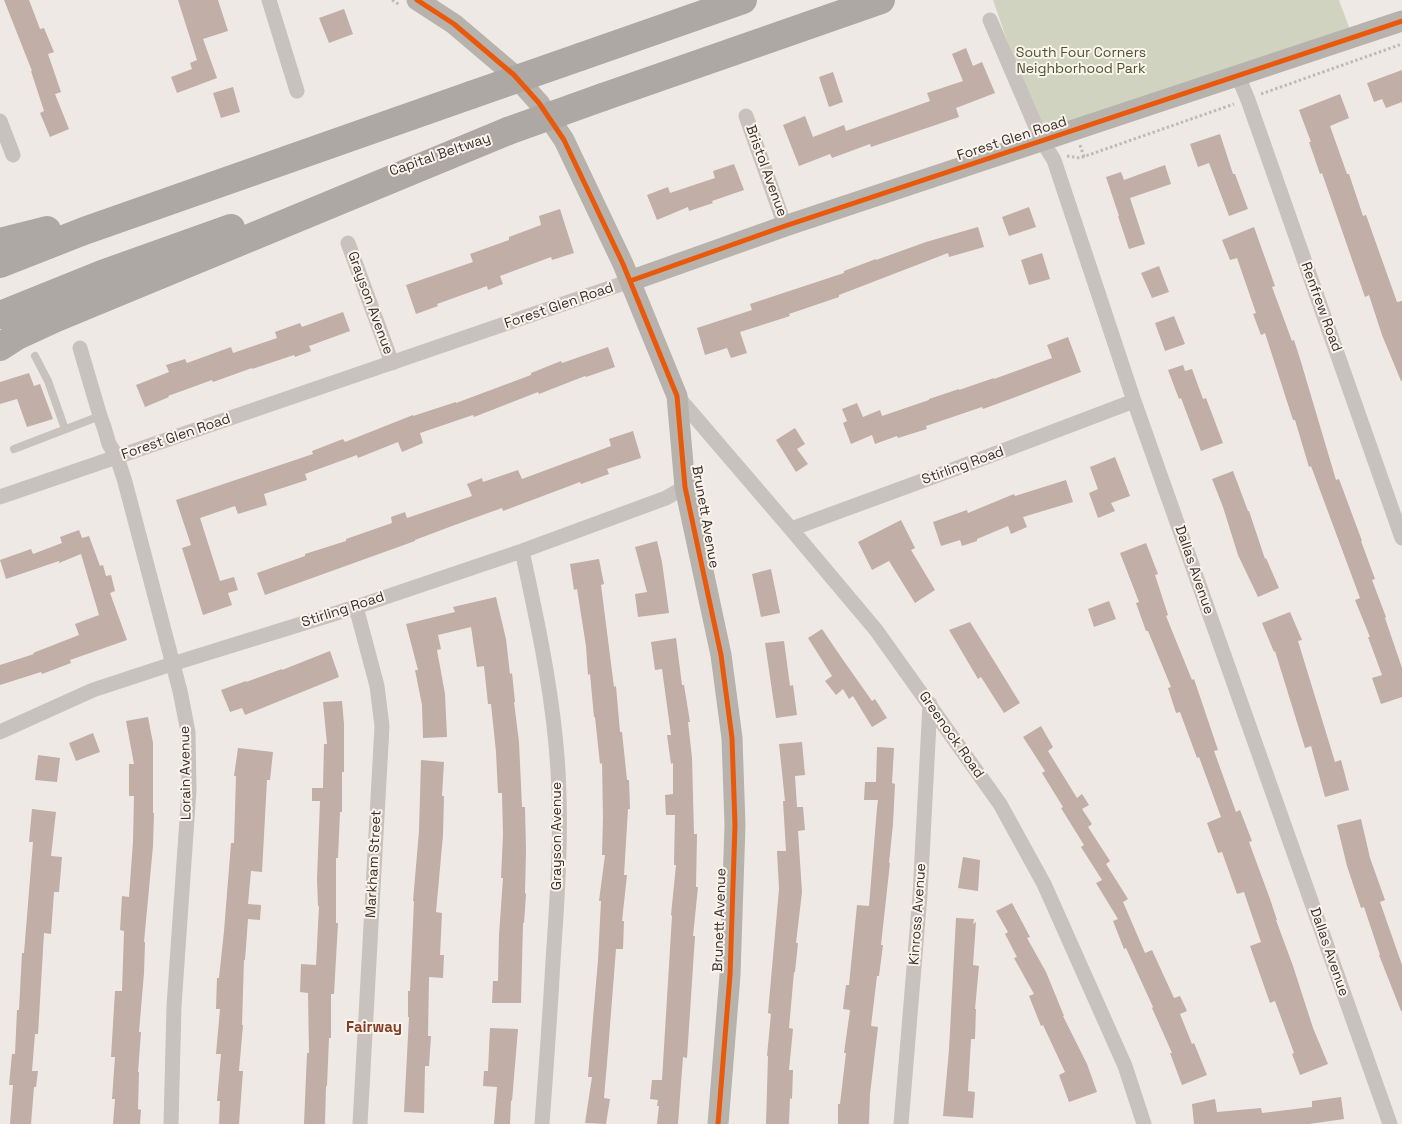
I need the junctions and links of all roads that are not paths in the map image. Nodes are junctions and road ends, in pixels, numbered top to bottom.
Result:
1 (269, 0) edge
2 (417, 0) edge
3 (743, 0) edge
4 (881, 0) edge
5 (990, 20) dead end
6 (1402, 21) edge
7 (1238, 76) junction
8 (297, 91) dead end
9 (746, 116) dead end
10 (0, 121) edge
11 (508, 131) junction
12 (1042, 141) junction
13 (13, 155) dead end
14 (186, 195) junction
15 (785, 226) junction
16 (0, 242) edge
17 (348, 243) dead end
18 (0, 264) edge
19 (630, 281) junction
20 (0, 315) edge
21 (0, 347) edge
22 (80, 348) dead end
23 (35, 356) dead end
24 (392, 363) junction
25 (677, 396) junction
26 (1134, 401) junction
27 (100, 416) junction
28 (65, 429) junction
29 (14, 448) dead end
30 (118, 457) junction
31 (685, 487) junction
32 (0, 497) edge
33 (791, 528) junction
34 (1402, 538) edge
35 (522, 551) junction
36 (356, 607) junction
37 (172, 664) junction
38 (930, 704) junction
39 (0, 732) edge
40 (171, 1124) edge
41 (360, 1124) edge
42 (542, 1124) edge
43 (718, 1124) edge
44 (902, 1124) edge
45 (1144, 1124) edge
46 (1390, 1124) edge

1 - 8 street
2 - 19 street, Brunett Avenue
3 - 14 highway, bridge
4 - 11 highway, Capital Beltway, bridge
5 - 12 street, Dallas Avenue
6 - 7 street, Forest Glen Road
7 - 12 street, Forest Glen Road
7 - 34 street, Renfrew Road
9 - 15 street, Bristol Avenue
10 - 13 street
11 - 20 highway, Capital Beltway
11 - 21 highway
12 - 15 street, Forest Glen Road
12 - 26 street, Dallas Avenue
14 - 16 highway
14 - 18 highway
15 - 19 street, Forest Glen Road
17 - 24 street, Grayson Avenue
19 - 24 street, Forest Glen Road
19 - 25 street, Brunett Avenue
22 - 27 street, Lorain Avenue
23 - 28 lane
24 - 30 street, Forest Glen Road
25 - 31 street, Brunett Avenue
25 - 33 street, Greenock Road
26 - 33 street, Stirling Road
26 - 46 street, Dallas Avenue
27 - 28 lane
27 - 30 street, Lorain Avenue
28 - 29 lane
30 - 32 street, Forest Glen Road
30 - 37 street, Lorain Avenue
31 - 35 street, Stirling Road
31 - 43 street, Brunett Avenue
33 - 38 street, Greenock Road
35 - 36 street, Stirling Road
35 - 42 street, Grayson Avenue
36 - 37 street, Stirling Road
36 - 41 street, Markham Street
37 - 39 street, Stirling Road
37 - 40 street, Lorain Avenue
38 - 44 street, Kinross Avenue
38 - 45 street, Greenock Road

